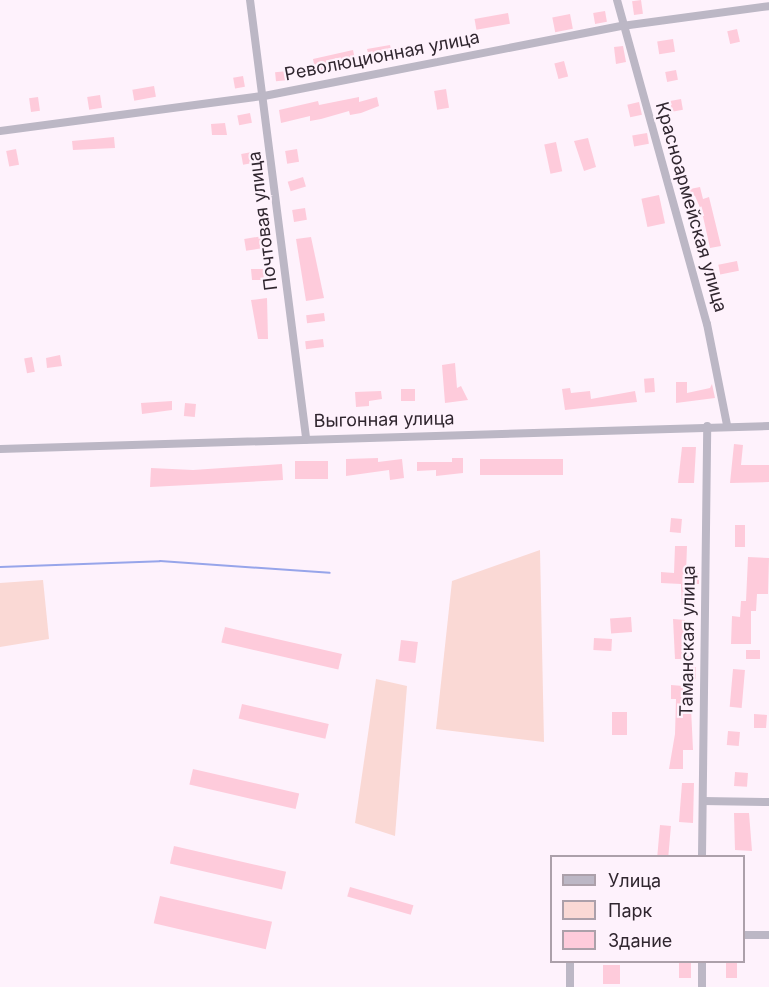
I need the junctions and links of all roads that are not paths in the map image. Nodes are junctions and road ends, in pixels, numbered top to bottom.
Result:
1 (250, 0) edge
2 (617, 0) edge
3 (769, 6) edge
4 (622, 26) junction
5 (264, 96) junction
6 (0, 131) edge
7 (727, 425) junction
8 (707, 426) junction
9 (769, 426) edge
10 (306, 439) junction
11 (0, 449) edge
12 (703, 801) junction
13 (769, 802) edge
14 (702, 855) edge
15 (745, 935) edge
16 (769, 935) edge
17 (570, 963) edge
18 (702, 963) edge
19 (570, 987) edge
20 (702, 987) edge

1 - 5 street, Почтовая улица
2 - 4 street, Красноармейская улица
3 - 4 street, Революционная улица
4 - 5 street, Революционная улица
4 - 7 street, Красноармейская улица
5 - 6 street, Революционная улица
5 - 10 street, Почтовая улица
7 - 8 street, Выгонная улица
7 - 9 street, Выгонная улица
8 - 10 street, Выгонная улица
8 - 12 street, Таманская улица
10 - 11 street, Выгонная улица
12 - 13 street
12 - 14 street, Таманская улица
15 - 16 street
17 - 19 street
18 - 20 street

